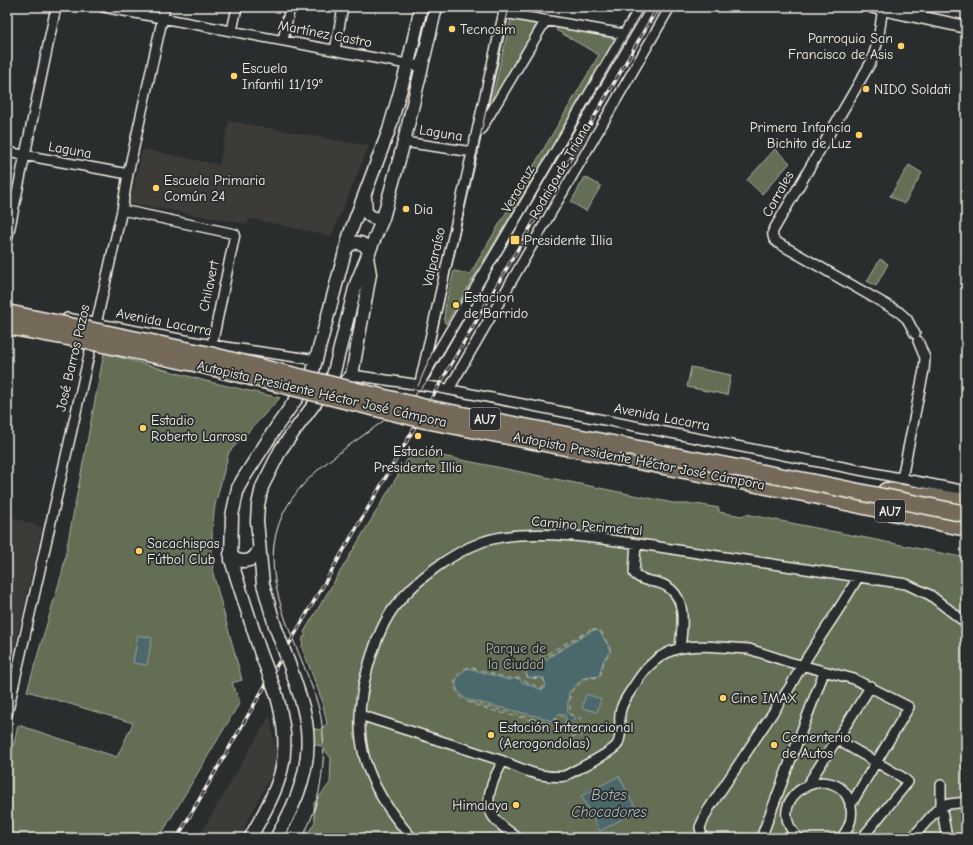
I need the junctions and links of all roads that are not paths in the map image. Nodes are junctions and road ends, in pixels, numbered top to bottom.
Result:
1 (56, 7) edge
2 (103, 7) edge
3 (165, 7) edge
4 (237, 7) edge
5 (290, 7) edge
6 (343, 7) edge
7 (421, 7) edge
8 (436, 7) edge
9 (640, 7) edge
10 (670, 7) edge
11 (880, 8) edge
12 (504, 10) edge
13 (162, 18) junction
14 (546, 20) junction
15 (966, 27) edge
16 (232, 31) junction
17 (624, 34) junction
18 (283, 40) junction
19 (335, 50) junction
20 (408, 64) junction
21 (423, 67) junction
22 (476, 136) junction
23 (404, 142) junction
24 (7, 152) edge
25 (473, 152) junction
26 (26, 157) junction
27 (128, 174) junction
28 (366, 191) junction
29 (122, 210) junction
30 (382, 218) junction
31 (7, 241) edge
32 (345, 250) junction
33 (368, 254) junction
34 (7, 306) edge
35 (7, 313) edge
36 (96, 323) junction
37 (7, 326) edge
38 (212, 345) junction
39 (317, 360) junction
40 (352, 375) junction
41 (419, 384) junction
42 (449, 389) junction
43 (324, 391) junction
44 (902, 478) junction
45 (817, 489) junction
46 (966, 491) edge
47 (966, 502) edge
48 (966, 514) edge
49 (966, 528) edge
50 (966, 537) edge
51 (636, 544) junction
52 (259, 549) junction
53 (230, 554) junction
54 (858, 577) junction
55 (966, 623) edge
56 (680, 647) junction
57 (801, 666) junction
58 (824, 672) junction
59 (871, 686) junction
60 (7, 715) edge
61 (360, 715) junction
62 (836, 739) junction
63 (503, 761) junction
64 (876, 763) junction
65 (808, 784) junction
66 (941, 785) dead end
67 (966, 802) edge
68 (941, 805) junction
69 (850, 806) junction
70 (844, 837) edge
71 (250, 838) edge
72 (276, 838) edge
73 (412, 838) edge
74 (518, 838) edge
75 (702, 838) edge
76 (761, 838) edge
77 (798, 838) edge
78 (862, 838) edge
79 (912, 838) edge
80 (947, 838) edge

1 - 26 street
2 - 13 street, Martínez Castro
3 - 13 street, José Barros Pazos
4 - 16 street
5 - 18 street
6 - 19 street
7 - 20 main road
8 - 21 main road
9 - 17 street, Veracruz
10 - 42 street, Rodrigo de Triana
11 - 15 main road
11 - 44 street, Corrales
12 - 14 street
12 - 22 street, Valparaíso
13 - 16 street, Martínez Castro
13 - 27 street, José Barros Pazos
14 - 17 street
14 - 22 street, Valparaíso
16 - 18 street, Martínez Castro
17 - 41 street, Veracruz
18 - 19 street, Martínez Castro
19 - 20 street, Martínez Castro
20 - 21 street, Martínez Castro
20 - 28 main road
21 - 23 main road
22 - 25 street, Valparaíso
23 - 25 street, Laguna
23 - 30 main road
24 - 26 street, Laguna
25 - 41 street, Valparaíso
26 - 27 street, Laguna
26 - 31 street
27 - 29 street, José Barros Pazos
28 - 30 main road
28 - 32 main road
29 - 36 street, José Barros Pazos
29 - 38 street, Chilavert
30 - 33 main road
32 - 33 main road
32 - 39 main road
33 - 40 main road
33 - 43 main road
34 - 36 street, Avenida Lacarra
35 - 45 highway, Autopista Presidente Héctor José Cámpora / AU7, bridge
36 - 38 street, Avenida Lacarra
36 - 60 street, José Barros Pazos
37 - 45 highway, Autopista Presidente Héctor José Cámpora / AU7, bridge
38 - 39 street, Avenida Lacarra
39 - 53 main road
40 - 41 street, Avenida Lacarra
40 - 43 main road
41 - 42 street, Avenida Lacarra
42 - 44 street, Avenida Lacarra
43 - 52 main road
44 - 46 street, Avenida Lacarra
45 - 47 highway, bridge
45 - 48 highway, Autopista Presidente Héctor José Cámpora / AU7, bridge
45 - 49 highway, Autopista Presidente Héctor José Cámpora / AU7
45 - 50 highway
51 - 54 street, Camino Perimetral
51 - 56 street
51 - 61 street, Camino Perimetral
52 - 53 main road
52 - 72 main road, bridge
53 - 71 main road, bridge
54 - 55 street, Camino Perimetral
54 - 57 street
56 - 57 street
56 - 63 street
57 - 58 street
57 - 75 street
58 - 59 street
58 - 76 street
59 - 62 street
59 - 64 street
61 - 63 street
61 - 73 street, Camino Perimetral
62 - 64 street
62 - 65 street
63 - 74 street
64 - 69 street
64 - 78 street
65 - 69 street
65 - 77 street
66 - 68 street
67 - 68 street
68 - 79 street
68 - 80 street
69 - 70 street

